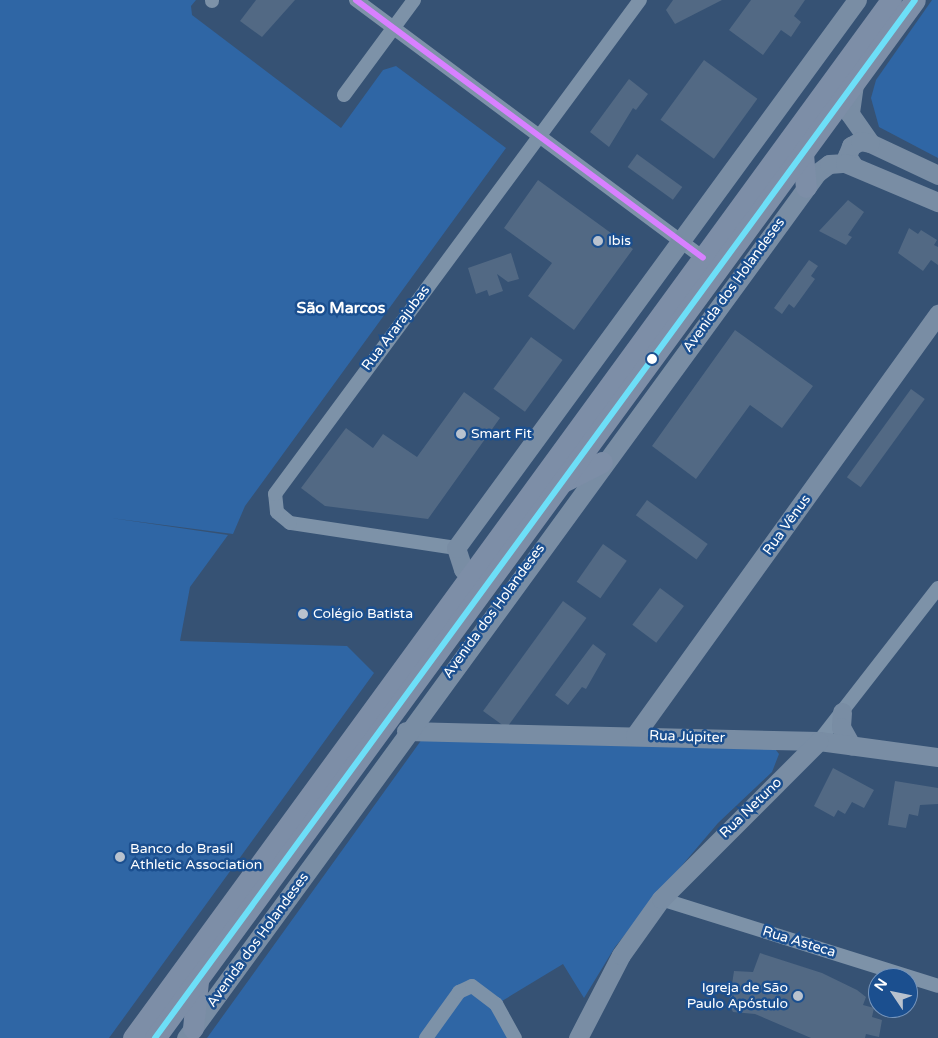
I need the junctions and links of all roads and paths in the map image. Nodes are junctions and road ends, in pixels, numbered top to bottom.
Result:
1 (356, 0) edge
2 (414, 0) edge
3 (640, 0) edge
4 (857, 0) edge
5 (891, 0) edge
6 (915, 0) edge
7 (394, 27) junction
8 (854, 84) junction
9 (344, 94) dead end
10 (539, 135) junction
11 (870, 143) junction
12 (803, 154) junction
13 (853, 165) junction
14 (938, 174) edge
15 (806, 187) junction
16 (938, 202) edge
17 (681, 242) junction
18 (703, 258) junction
19 (938, 314) edge
20 (602, 462) junction
21 (561, 483) junction
22 (456, 548) junction
23 (481, 577) junction
24 (938, 588) edge
25 (395, 694) junction
26 (842, 712) junction
27 (418, 714) junction
28 (435, 729) junction
29 (406, 731) junction
30 (635, 735) junction
31 (773, 739) junction
32 (819, 740) junction
33 (851, 745) junction
34 (938, 757) edge
35 (784, 776) junction
36 (661, 899) junction
37 (198, 980) junction
38 (938, 986) edge
39 (189, 1033) edge
40 (133, 1038) edge
41 (155, 1038) edge
42 (426, 1038) edge
43 (515, 1038) edge
44 (578, 1038) edge

1 - 7 street
2 - 7 street
3 - 10 street, Rua Ararajubas
4 - 17 street
5 - 18 main road, Avenida dos Holandeses
6 - 8 main road, Avenida dos Holandeses
7 - 9 street
7 - 10 street
8 - 11 street
8 - 12 main road, Avenida dos Holandeses
10 - 17 street
10 - 22 street, Rua Ararajubas
11 - 13 street
11 - 14 street
12 - 15 main road
12 - 21 main road, Avenida dos Holandeses
13 - 15 street, Avenida dos Holandeses
13 - 16 street
15 - 20 street, Avenida dos Holandeses
17 - 18 street
17 - 22 street
18 - 23 main road, Avenida dos Holandeses
19 - 30 street, Rua Vênus
20 - 21 main road
20 - 27 street, Avenida dos Holandeses
21 - 23 main road, Avenida dos Holandeses
22 - 23 street
23 - 25 main road, Avenida dos Holandeses
24 - 26 street, Rua Netuno
25 - 27 street
25 - 37 main road, Avenida dos Holandeses
25 - 40 main road, Avenida dos Holandeses
26 - 32 street, Rua Netuno
26 - 33 street
27 - 28 street
27 - 29 street, Avenida dos Holandeses
28 - 29 street, Rua Júpiter
28 - 30 street, Rua Júpiter
29 - 39 street, Avenida dos Holandeses
30 - 31 street, Rua Júpiter
31 - 32 street, Rua Júpiter
31 - 35 street
32 - 33 street, Rua Júpiter
32 - 35 street, Rua Netuno
33 - 34 street, Rua Júpiter
35 - 36 street, Rua Netuno
36 - 38 street, Rua Asteca
36 - 44 street, Rua Netuno
37 - 39 main road
37 - 41 main road, Avenida dos Holandeses
42 - 43 street

